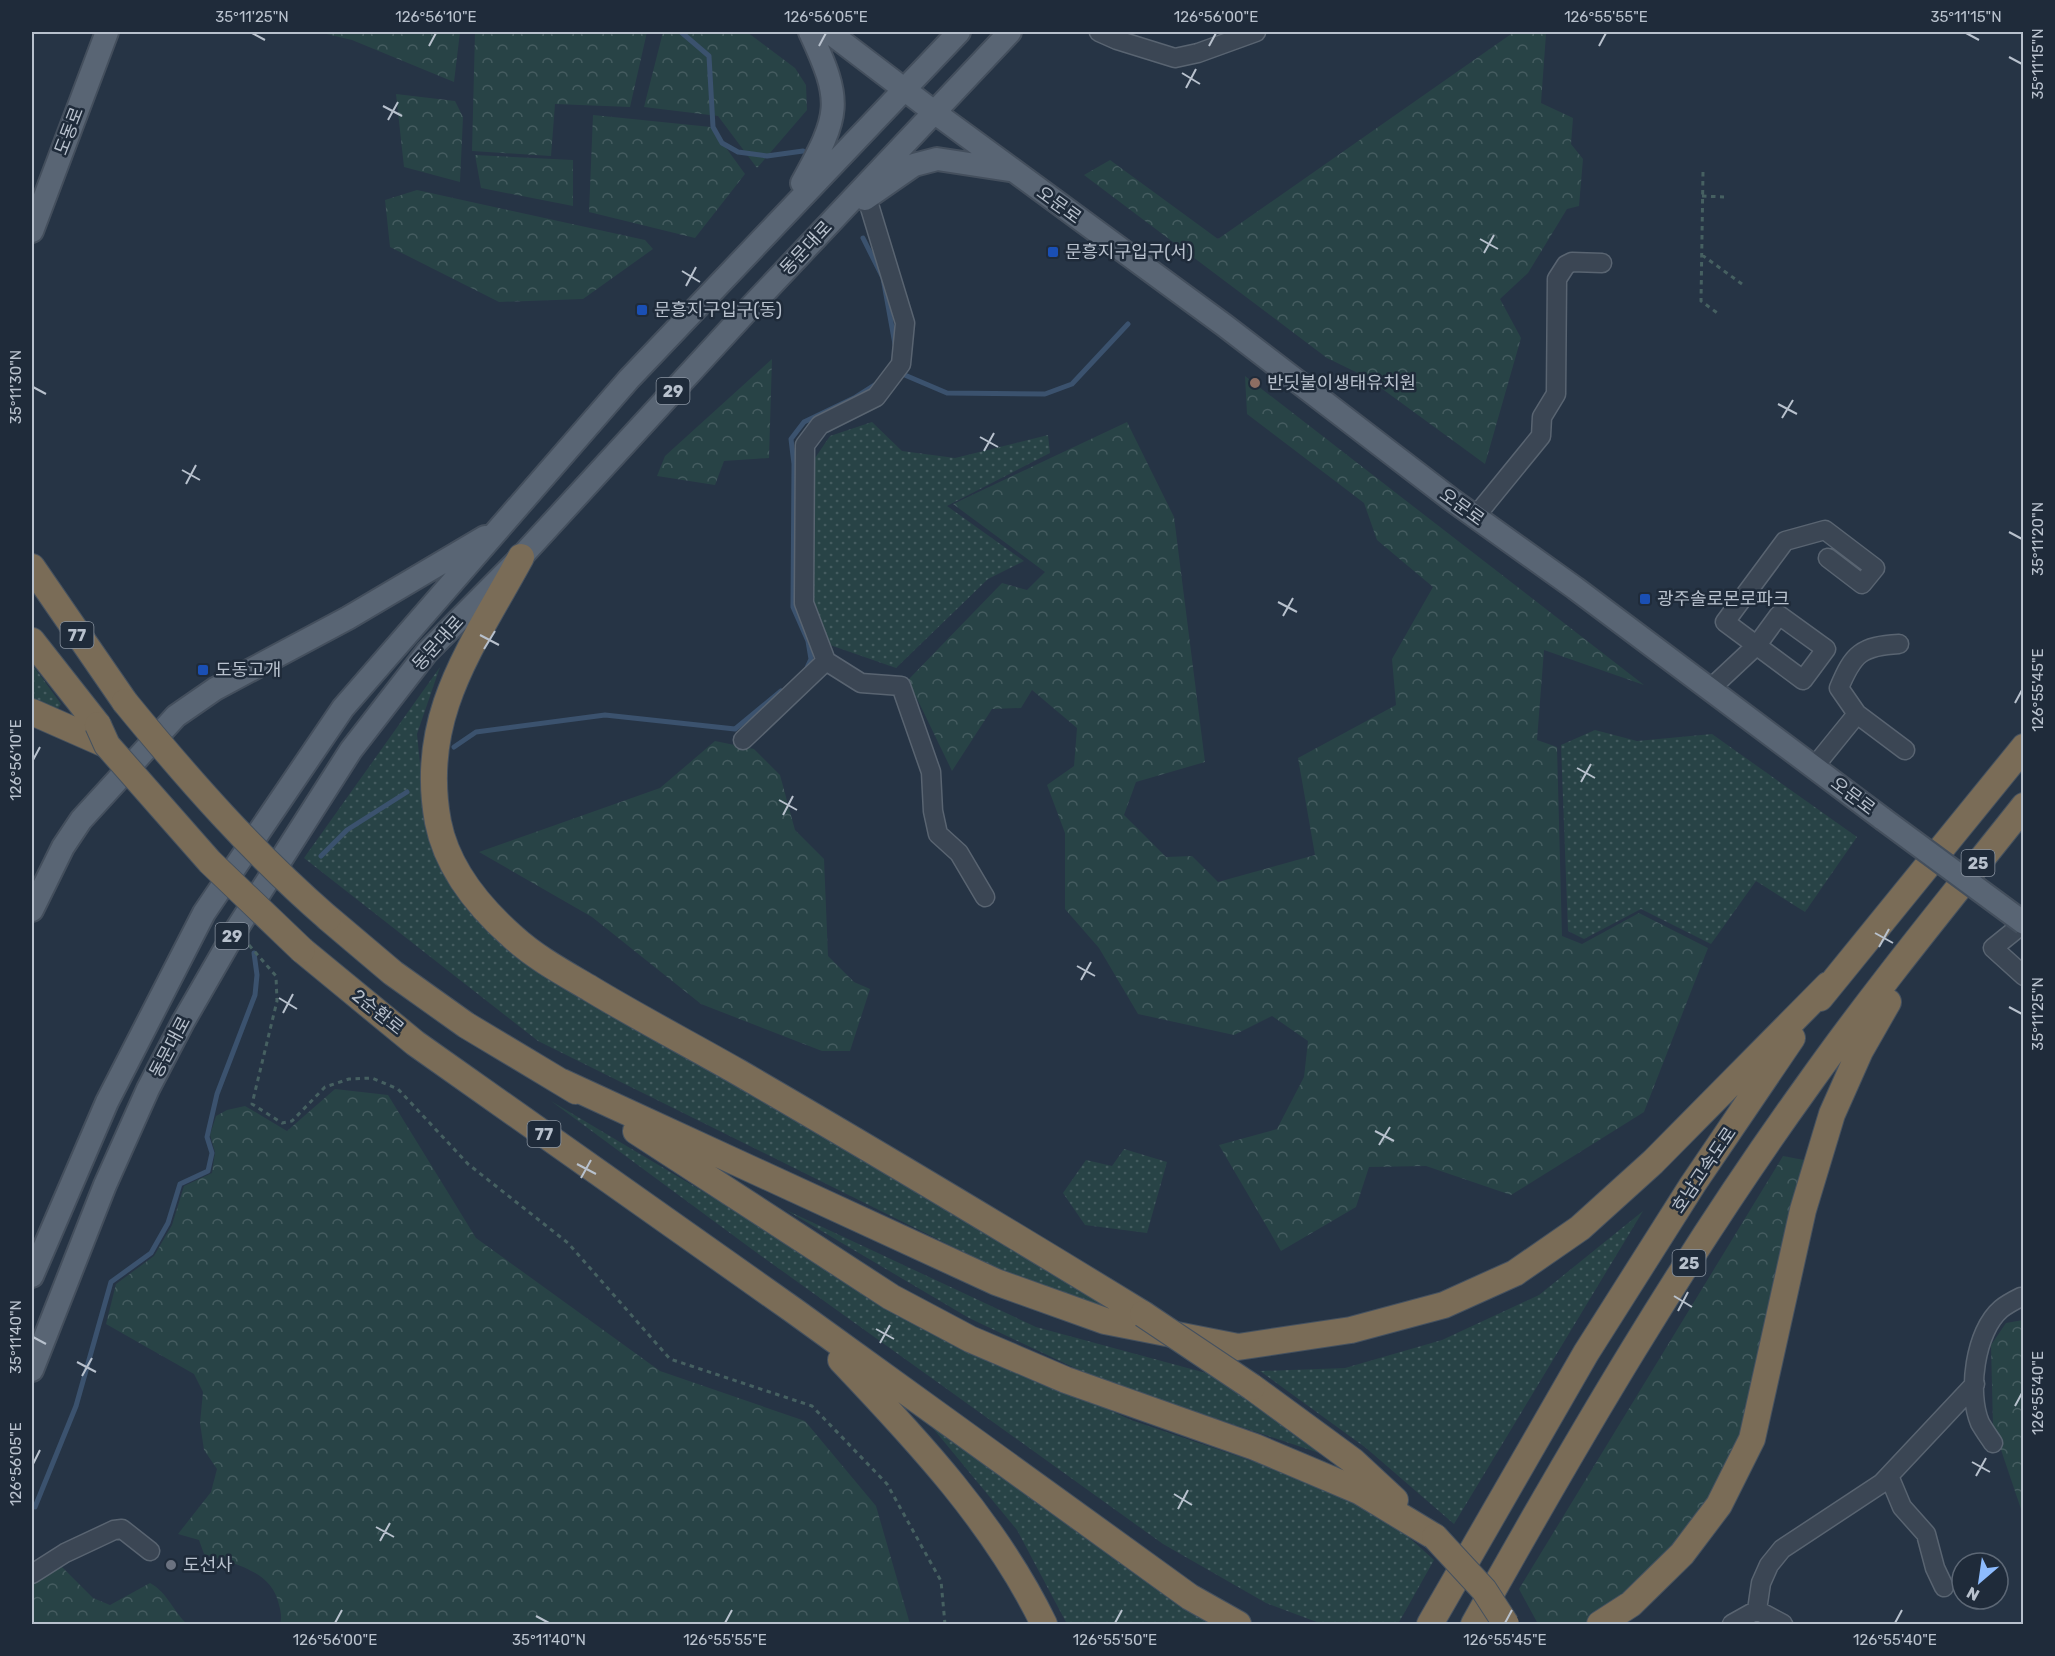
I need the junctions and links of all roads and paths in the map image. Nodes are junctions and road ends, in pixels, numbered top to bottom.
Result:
1 (106, 32) edge
2 (810, 32) edge
3 (829, 32) edge
4 (959, 32) edge
5 (1010, 32) edge
6 (1099, 32) edge
7 (1256, 32) edge
8 (903, 89) junction
9 (934, 112) junction
10 (1013, 171) junction
11 (1703, 172) dead end
12 (1702, 196) junction
13 (1724, 197) dead end
14 (867, 198) junction
15 (786, 212) junction
16 (827, 225) junction
17 (32, 231) edge
18 (1702, 255) junction
19 (1602, 263) dead end
20 (1742, 284) dead end
21 (1720, 315) dead end
22 (1475, 517) junction
23 (503, 526) junction
24 (520, 557) junction
25 (1828, 558) dead end
26 (32, 567) edge
27 (32, 641) edge
28 (1899, 644) dead end
29 (826, 661) junction
30 (1710, 689) junction
31 (32, 712) edge
32 (1857, 714) junction
33 (96, 736) junction
34 (743, 740) dead end
35 (2024, 747) edge
36 (1905, 750) dead end
37 (1814, 767) junction
38 (2024, 806) edge
39 (985, 897) dead end
40 (32, 910) edge
41 (1933, 920) junction
42 (2024, 923) edge
43 (236, 930) junction
44 (2024, 976) edge
45 (1828, 985) junction
46 (562, 1082) junction
47 (32, 1276) edge
48 (2023, 1296) edge
49 (793, 1310) junction
50 (32, 1370) edge
51 (1975, 1384) junction
52 (1993, 1443) dead end
53 (1888, 1476) junction
54 (1435, 1538) junction
55 (150, 1551) dead end
56 (32, 1574) edge
57 (1944, 1587) dead end
58 (1757, 1610) junction
59 (945, 1624) edge
60 (1044, 1624) edge
61 (1238, 1624) edge
62 (1430, 1624) edge
63 (1474, 1624) edge
64 (1506, 1624) edge
65 (1600, 1624) edge
66 (1732, 1624) edge
67 (1783, 1624) edge

1 - 17 main road, 도동로
2 - 15 main road
3 - 8 main road, 오문로
4 - 8 main road, 동문대로 / 29
5 - 9 main road, 동문대로 / 29
6 - 7 lane
8 - 9 main road, 오문로
8 - 15 main road, 동문대로 / 29
9 - 10 main road, 오문로
9 - 16 main road, 동문대로 / 29
10 - 14 main road
10 - 22 main road, 오문로
11 - 12 path
12 - 13 path
12 - 18 path
14 - 16 main road
14 - 29 lane
15 - 23 main road, 동문대로 / 29
16 - 24 main road, 동문대로 / 29
18 - 20 path
18 - 21 path
19 - 22 lane
22 - 30 main road, 오문로
23 - 40 main road, 동문대로
23 - 47 main road, 동문대로 / 29
24 - 43 main road, 동문대로 / 29
24 - 54 highway, bridge
25 - 30 lane
26 - 46 highway, 77, bridge
27 - 33 highway, 2순환로 / 77
28 - 32 lane
29 - 34 lane
29 - 39 lane
30 - 37 main road, 오문로
31 - 33 highway
32 - 36 lane
32 - 37 lane
33 - 49 highway, 2순환로 / 77, bridge
35 - 45 highway, 호남고속도로 / 25
37 - 42 main road, 오문로, bridge
38 - 41 highway, 호남고속도로 / 25
41 - 63 highway, 호남고속도로 / 25
41 - 65 highway
42 - 44 lane
43 - 50 main road, 동문대로 / 29
43 - 59 path
45 - 46 highway
45 - 62 highway, 호남고속도로 / 25
46 - 54 highway
48 - 51 lane
49 - 60 highway
49 - 61 highway
51 - 52 lane
51 - 53 lane
53 - 57 lane
53 - 58 lane
54 - 64 highway, bridge
55 - 56 lane
58 - 66 lane
58 - 67 lane

